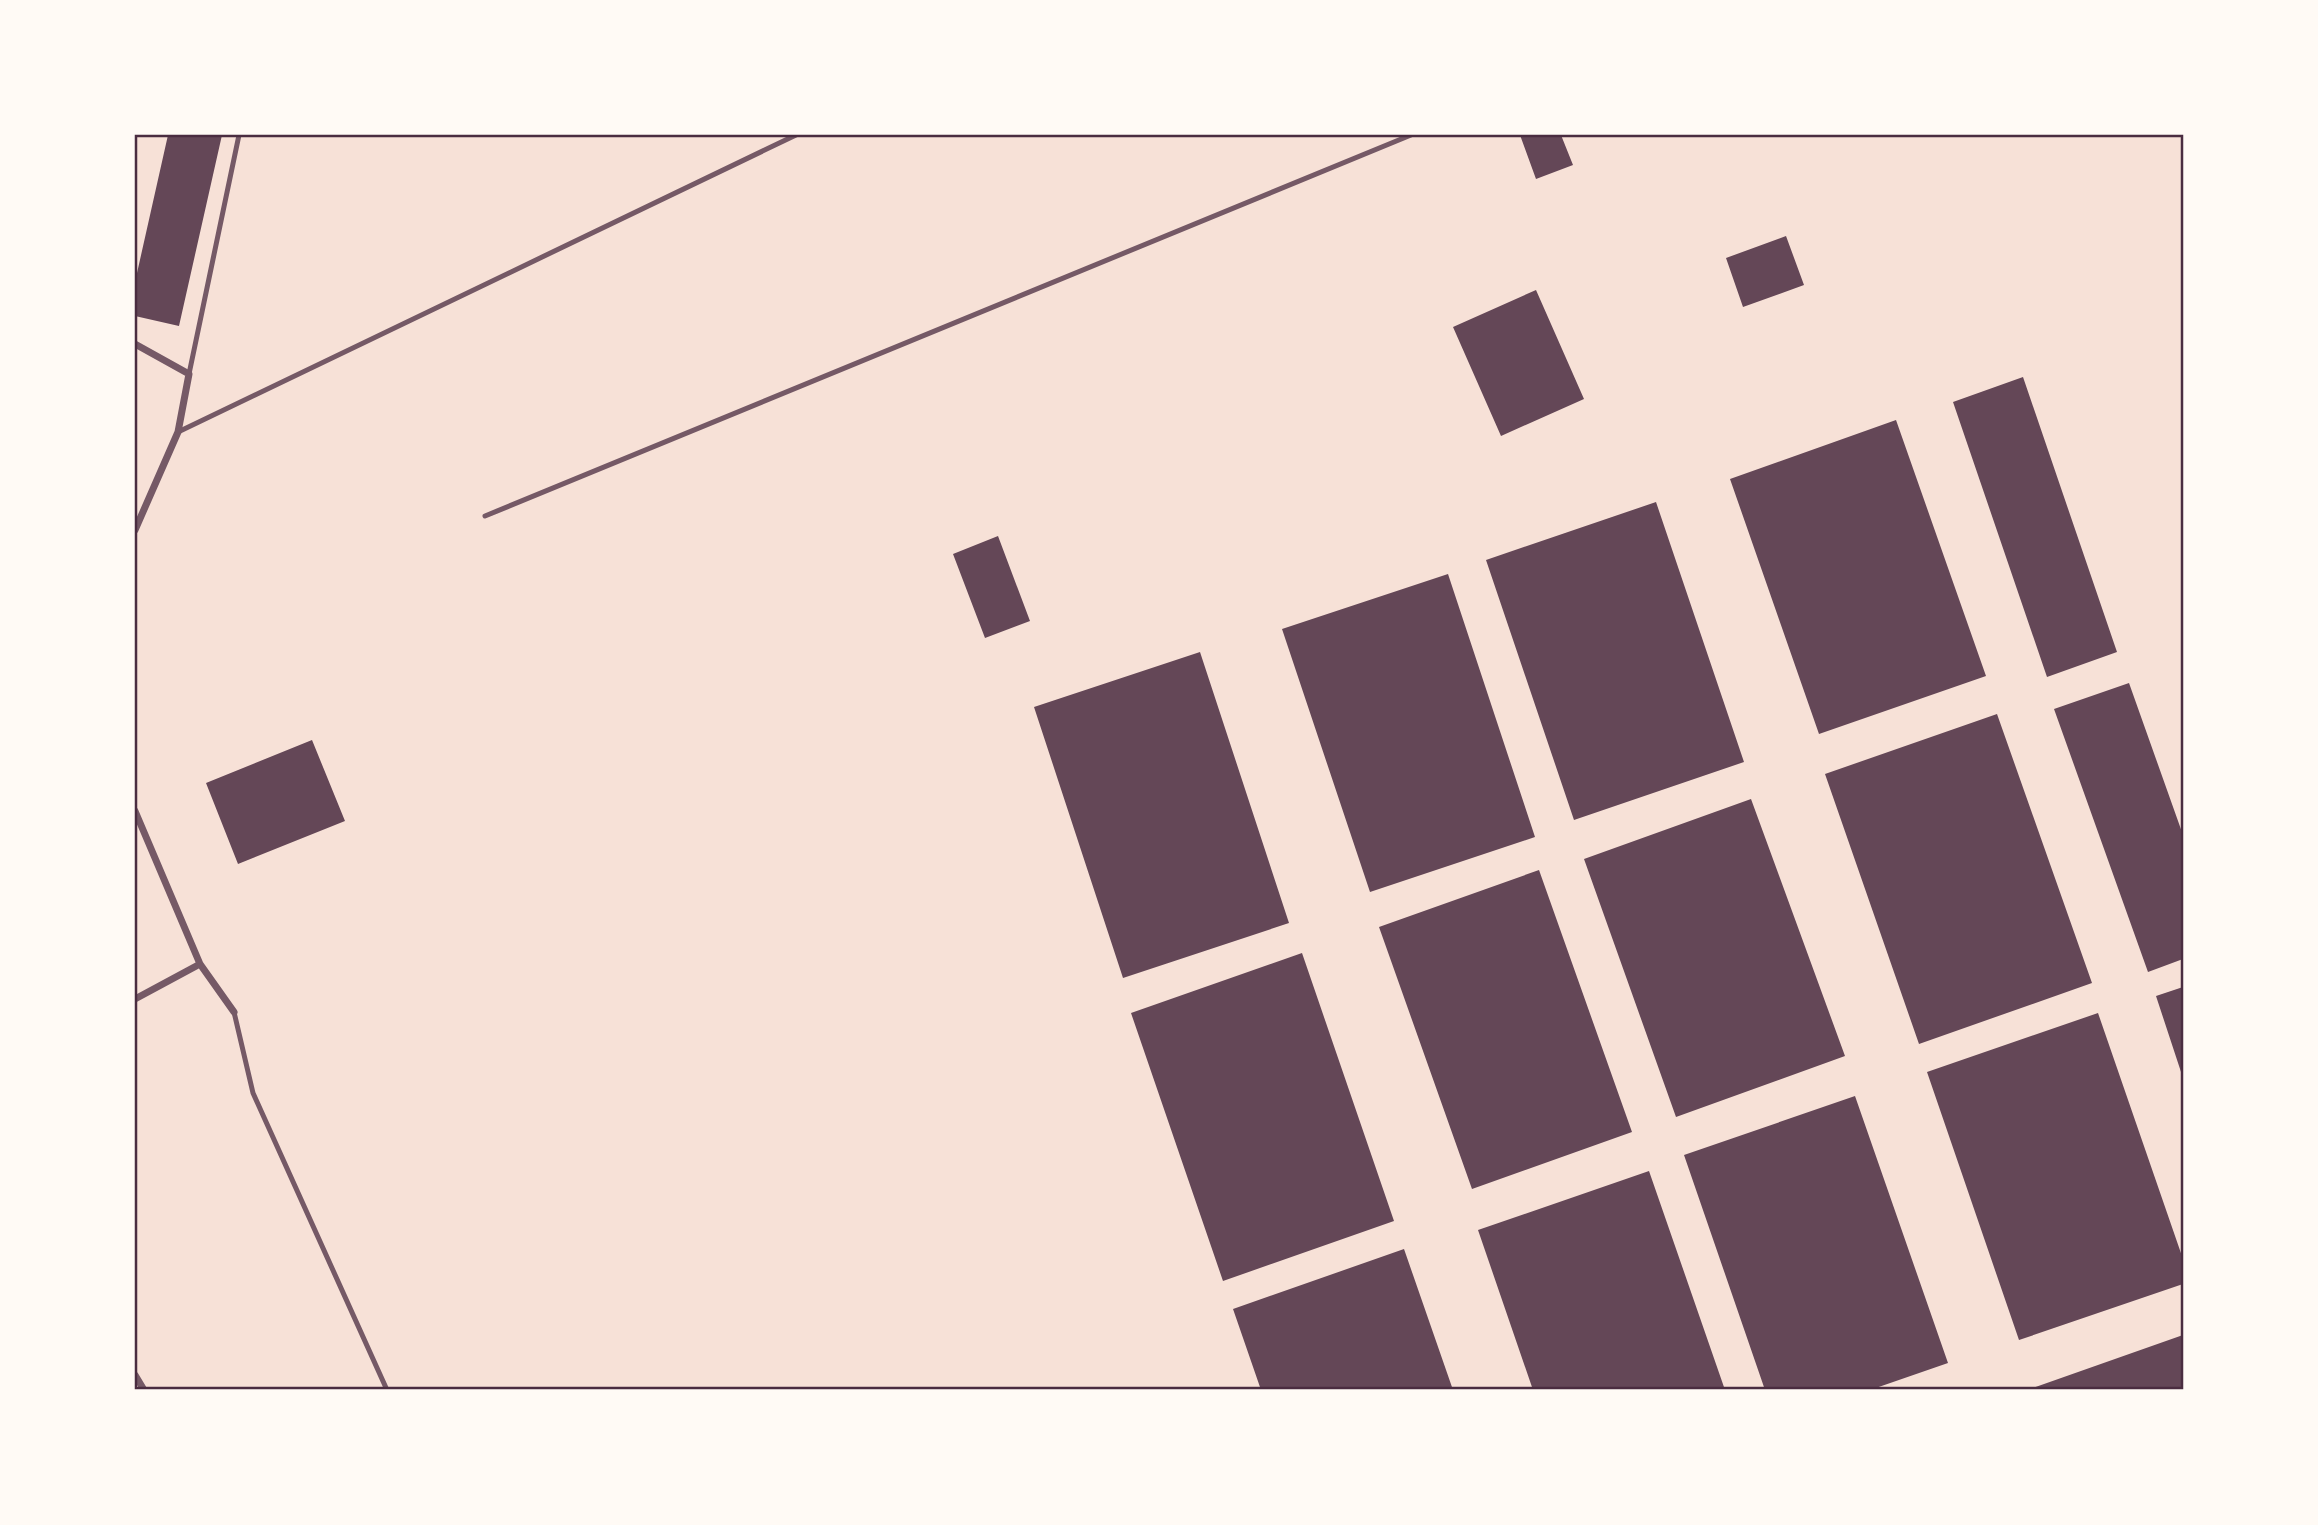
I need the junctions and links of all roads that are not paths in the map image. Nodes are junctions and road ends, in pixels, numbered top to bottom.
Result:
1 (239, 135) edge
2 (796, 135) edge
3 (1410, 135) edge
4 (135, 344) edge
5 (189, 374) junction
6 (178, 432) junction
7 (485, 516) dead end
8 (135, 530) edge
9 (135, 811) edge
10 (200, 964) junction
11 (135, 999) edge
12 (234, 1012) joint
13 (135, 1375) edge
14 (144, 1390) edge
15 (387, 1390) edge

1 - 5 lane
2 - 6 lane
3 - 7 lane
4 - 5 street
5 - 6 street
6 - 8 street
9 - 10 street
10 - 11 street
10 - 12 street
12 - 15 lane
13 - 14 street

